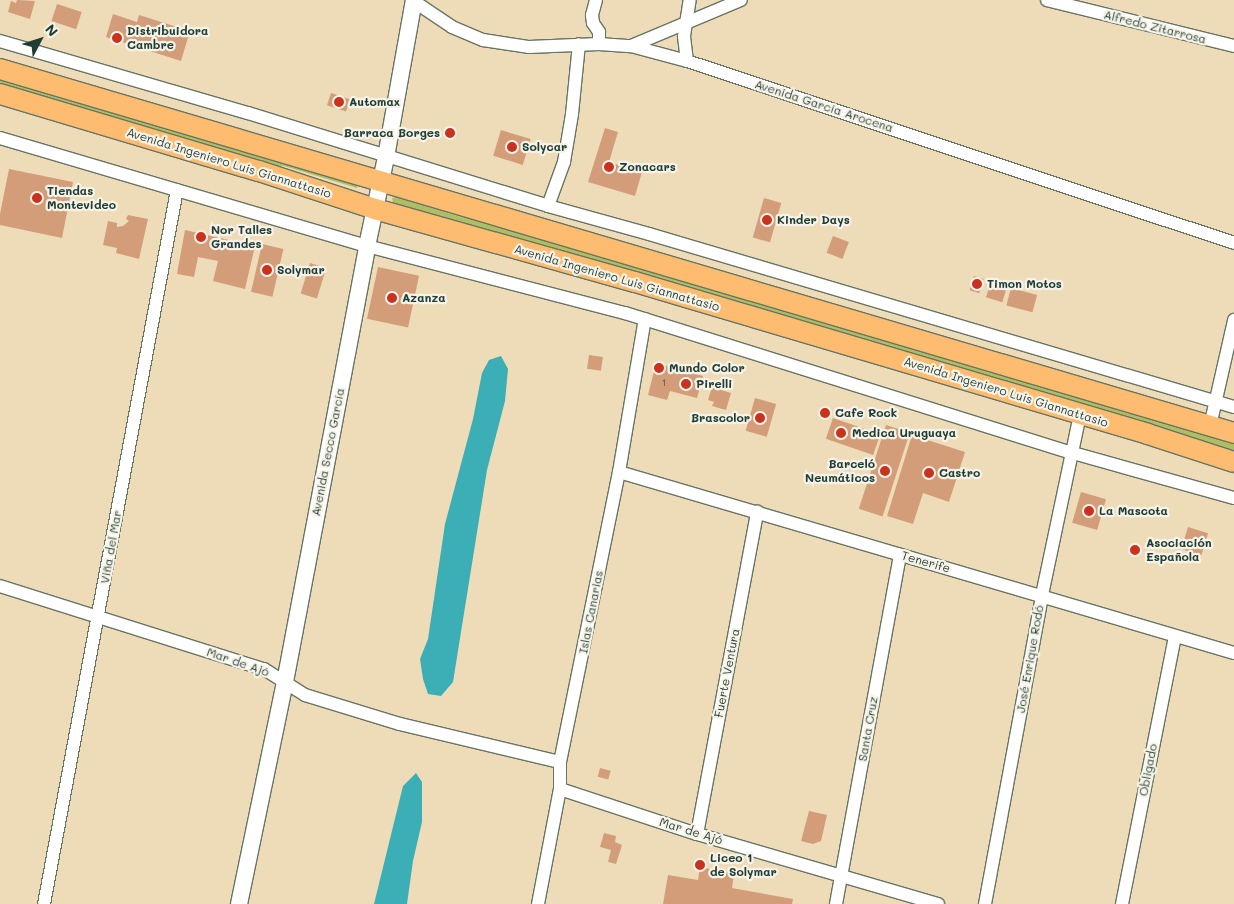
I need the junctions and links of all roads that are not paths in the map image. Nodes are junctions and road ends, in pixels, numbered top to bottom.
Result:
1 (413, 0) edge
2 (596, 0) edge
3 (690, 0) edge
4 (741, 0) edge
5 (1047, 0) edge
6 (685, 24) junction
7 (0, 41) edge
8 (579, 44) junction
9 (599, 44) junction
10 (631, 46) junction
11 (1234, 46) edge
12 (687, 61) junction
13 (0, 68) edge
14 (0, 94) edge
15 (0, 138) edge
16 (386, 158) junction
17 (381, 182) junction
18 (177, 190) junction
19 (548, 206) junction
20 (375, 209) junction
21 (1234, 243) edge
22 (367, 246) junction
23 (644, 319) junction
24 (1234, 320) edge
25 (1216, 401) junction
26 (1234, 407) edge
27 (1080, 415) junction
28 (1210, 426) junction
29 (1234, 433) edge
30 (1073, 452) junction
31 (1234, 462) edge
32 (619, 472) junction
33 (1234, 498) edge
34 (757, 512) junction
35 (900, 555) junction
36 (0, 586) edge
37 (1042, 595) junction
38 (99, 616) junction
39 (1175, 636) junction
40 (1234, 653) edge
41 (285, 682) junction
42 (560, 762) junction
43 (560, 789) junction
44 (698, 834) junction
45 (842, 876) junction
46 (44, 904) edge
47 (240, 904) edge
48 (538, 904) edge
49 (836, 904) edge
50 (938, 904) edge
51 (985, 904) edge
52 (1122, 904) edge

1 - 8 street, Avenida García Arocena
1 - 16 street, Avenida Secco García
2 - 9 street
3 - 6 street
4 - 6 street
5 - 11 street, Alfredo Zitarrosa
6 - 10 street
6 - 12 street
7 - 16 street
8 - 9 street, Avenida García Arocena
8 - 19 street
9 - 10 street, Avenida García Arocena
10 - 12 street, Avenida García Arocena
12 - 21 street, Avenida García Arocena
13 - 17 main road, Avenida Ingeniero Luis Giannattasio
14 - 20 main road, Avenida Ingeniero Luis Giannattasio
15 - 18 street
16 - 17 street, Avenida Secco García
16 - 19 street
17 - 20 street, Avenida Secco García
17 - 28 main road, Avenida Ingeniero Luis Giannattasio
18 - 22 street
18 - 38 street, Viña del Mar
19 - 25 street
20 - 22 street, Avenida Secco García
20 - 27 main road, Avenida Ingeniero Luis Giannattasio
22 - 23 street
22 - 41 street, Avenida Secco García
23 - 30 street
23 - 32 street, Islas Canarias
24 - 25 street
25 - 26 street
25 - 28 street
27 - 30 street, José Enrique Rodó
27 - 31 main road, Avenida Ingeniero Luis Giannattasio
28 - 29 main road, Avenida Ingeniero Luis Giannattasio
30 - 33 street
30 - 37 street, José Enrique Rodó
32 - 34 street, Tenerife
32 - 42 street, Islas Canarias
34 - 35 street, Tenerife
34 - 44 street, Fuerte Ventura
35 - 37 street, Tenerife
35 - 45 street, Santa Cruz
36 - 38 street, Mar de Ajó
37 - 39 street, Tenerife
37 - 51 street, José Enrique Rodó
38 - 41 street, Mar de Ajó
38 - 46 street, Viña del Mar
39 - 40 street, Tenerife
39 - 52 street, Obligado
41 - 42 street, Mar de Ajó
41 - 47 street, Avenida Secco García
42 - 43 street, Islas Canarias
43 - 44 street, Mar de Ajó
43 - 48 street, Islas Canarias
44 - 45 street, Mar de Ajó
45 - 49 street, Santa Cruz
45 - 50 street, Mar de Ajó

